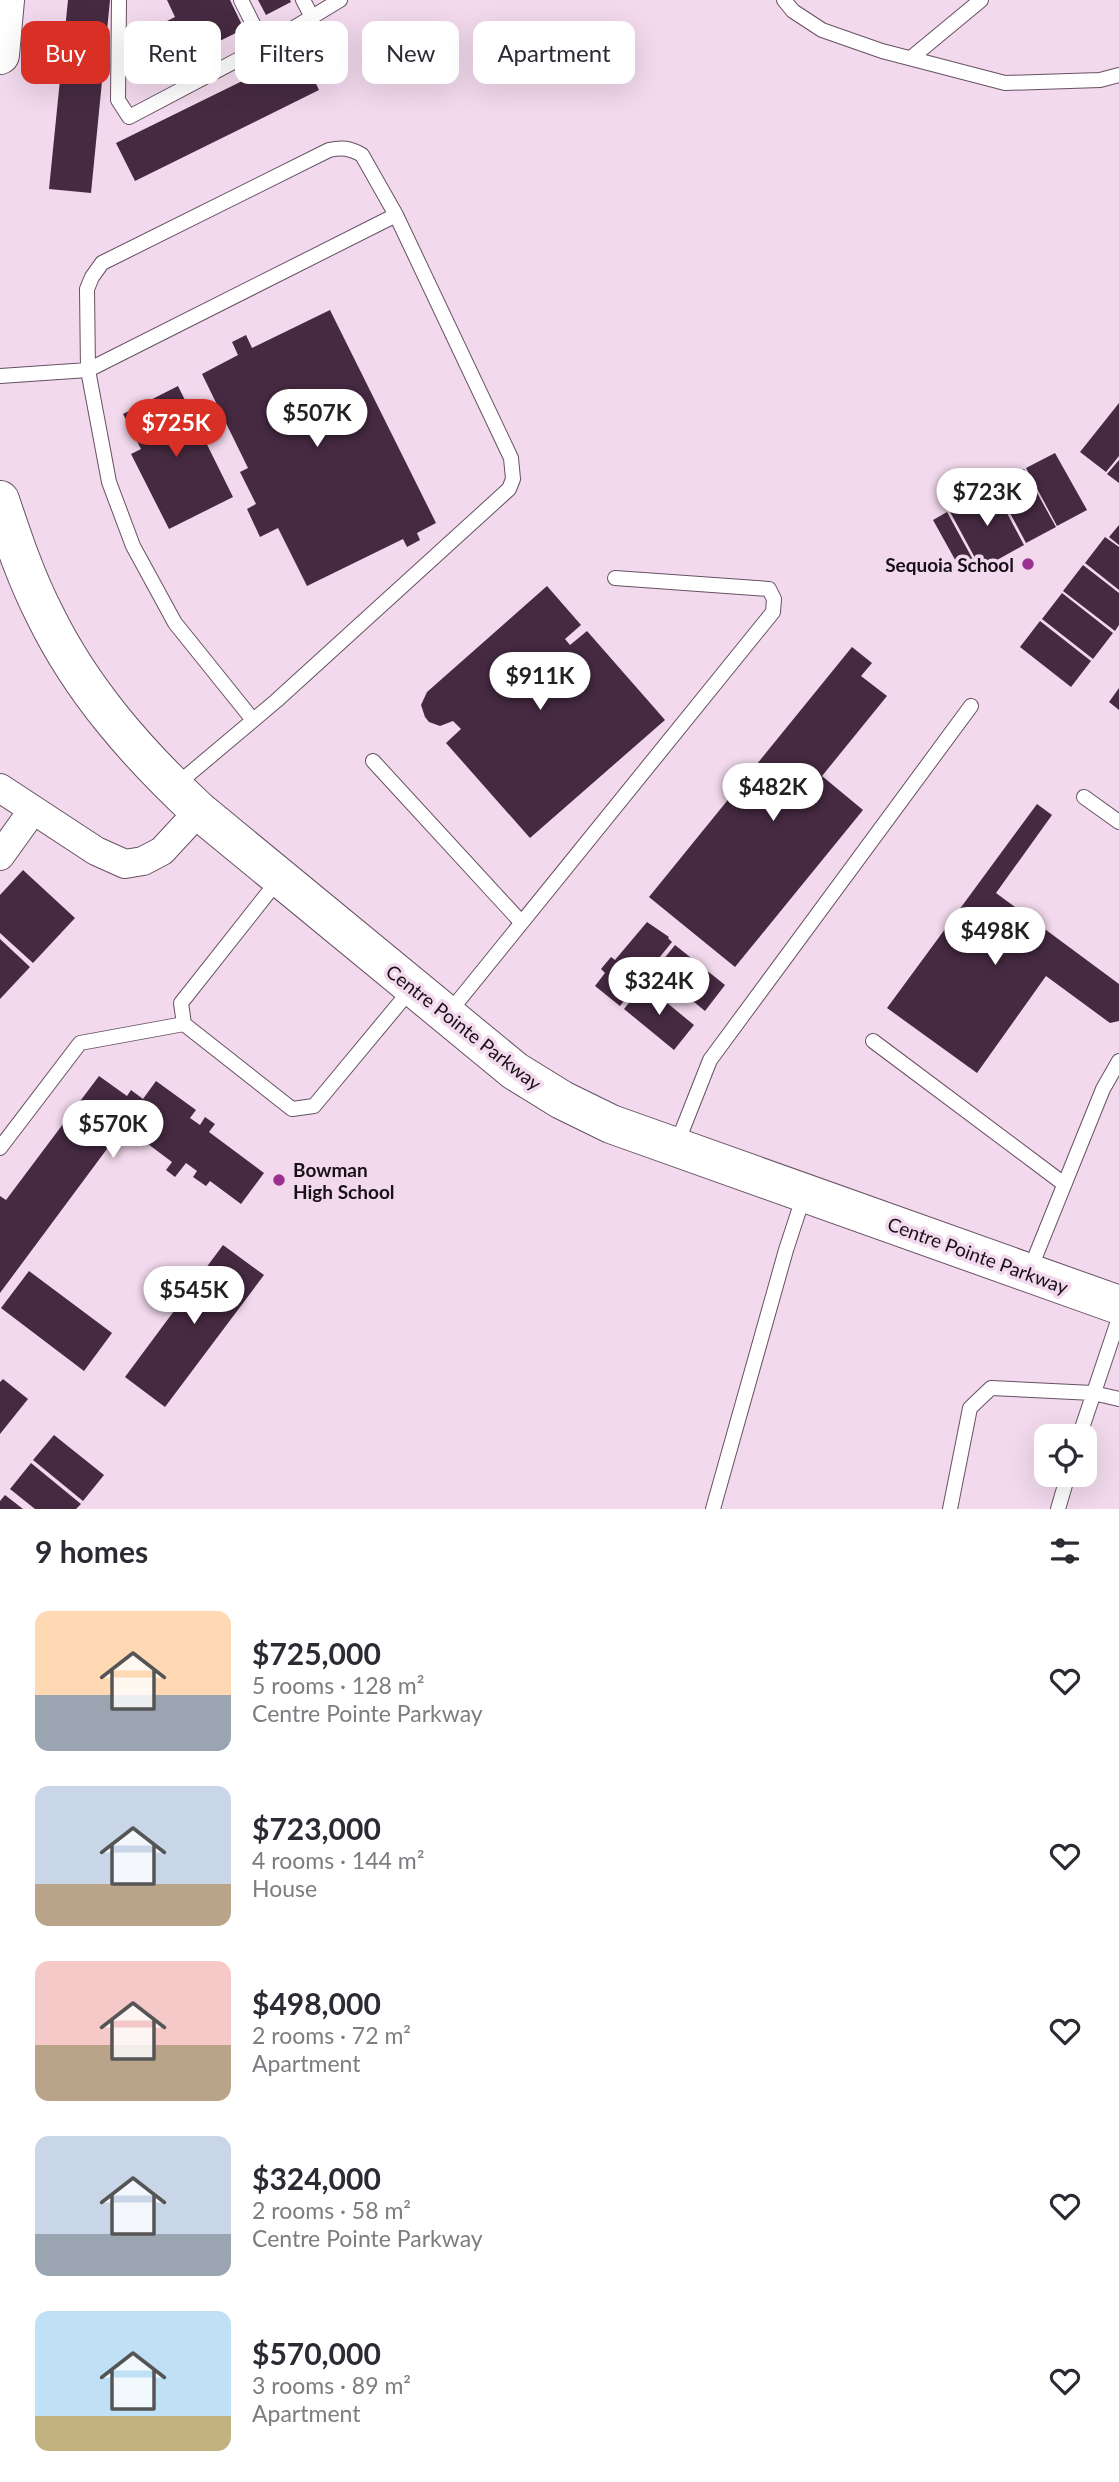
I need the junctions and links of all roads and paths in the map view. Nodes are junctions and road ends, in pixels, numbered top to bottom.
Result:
1 (5, 0) edge
2 (119, 0) edge
3 (241, 0) edge
4 (303, 0) edge
5 (340, 0) edge
6 (784, 0) edge
7 (981, 0) edge
8 (312, 17) junction
9 (252, 21) edge
10 (305, 21) edge
11 (0, 55) edge
12 (911, 58) junction
13 (235, 61) edge
14 (1119, 75) edge
15 (396, 215) junction
16 (88, 370) junction
17 (0, 376) edge
18 (0, 500) edge
19 (615, 578) dead end
20 (971, 706) dead end
21 (253, 720) junction
22 (373, 761) dead end
23 (0, 788) edge
24 (1084, 797) dead end
25 (186, 799) junction
26 (33, 810) junction
27 (1119, 822) edge
28 (0, 856) edge
29 (280, 878) junction
30 (521, 922) junction
31 (412, 988) junction
32 (446, 1016) junction
33 (184, 1024) junction
34 (873, 1041) dead end
35 (1119, 1061) edge
36 (0, 1148) edge
37 (676, 1148) junction
38 (1065, 1184) junction
39 (804, 1193) junction
40 (1028, 1273) junction
41 (1119, 1306) edge
42 (1119, 1318) edge
43 (1093, 1393) junction
44 (1119, 1399) edge
45 (1083, 1424) edge
46 (1064, 1487) edge
47 (713, 1509) edge
48 (950, 1509) edge
49 (1058, 1509) edge

1 - 11 street
2 - 13 lane
3 - 9 lane
4 - 8 lane
5 - 8 lane
6 - 12 lane
7 - 12 lane
8 - 10 lane
12 - 14 lane
15 - 16 lane
15 - 16 lane
15 - 21 lane
16 - 17 lane
16 - 21 lane
18 - 25 street, Centre Pointe Parkway
19 - 30 lane
20 - 37 lane
21 - 25 lane
22 - 30 lane
23 - 26 street
24 - 27 lane
25 - 26 street
25 - 29 street, Centre Pointe Parkway
26 - 28 street
29 - 31 street, Centre Pointe Parkway
29 - 33 lane
30 - 32 lane
31 - 32 street, Centre Pointe Parkway
31 - 33 lane
32 - 37 street, Centre Pointe Parkway
33 - 36 lane
34 - 38 lane
35 - 38 lane
37 - 39 street, Centre Pointe Parkway
38 - 40 lane
39 - 40 street, Centre Pointe Parkway
39 - 47 lane
40 - 41 street, Centre Pointe Parkway
42 - 43 lane
43 - 44 lane
43 - 45 lane
43 - 48 lane
46 - 49 lane

